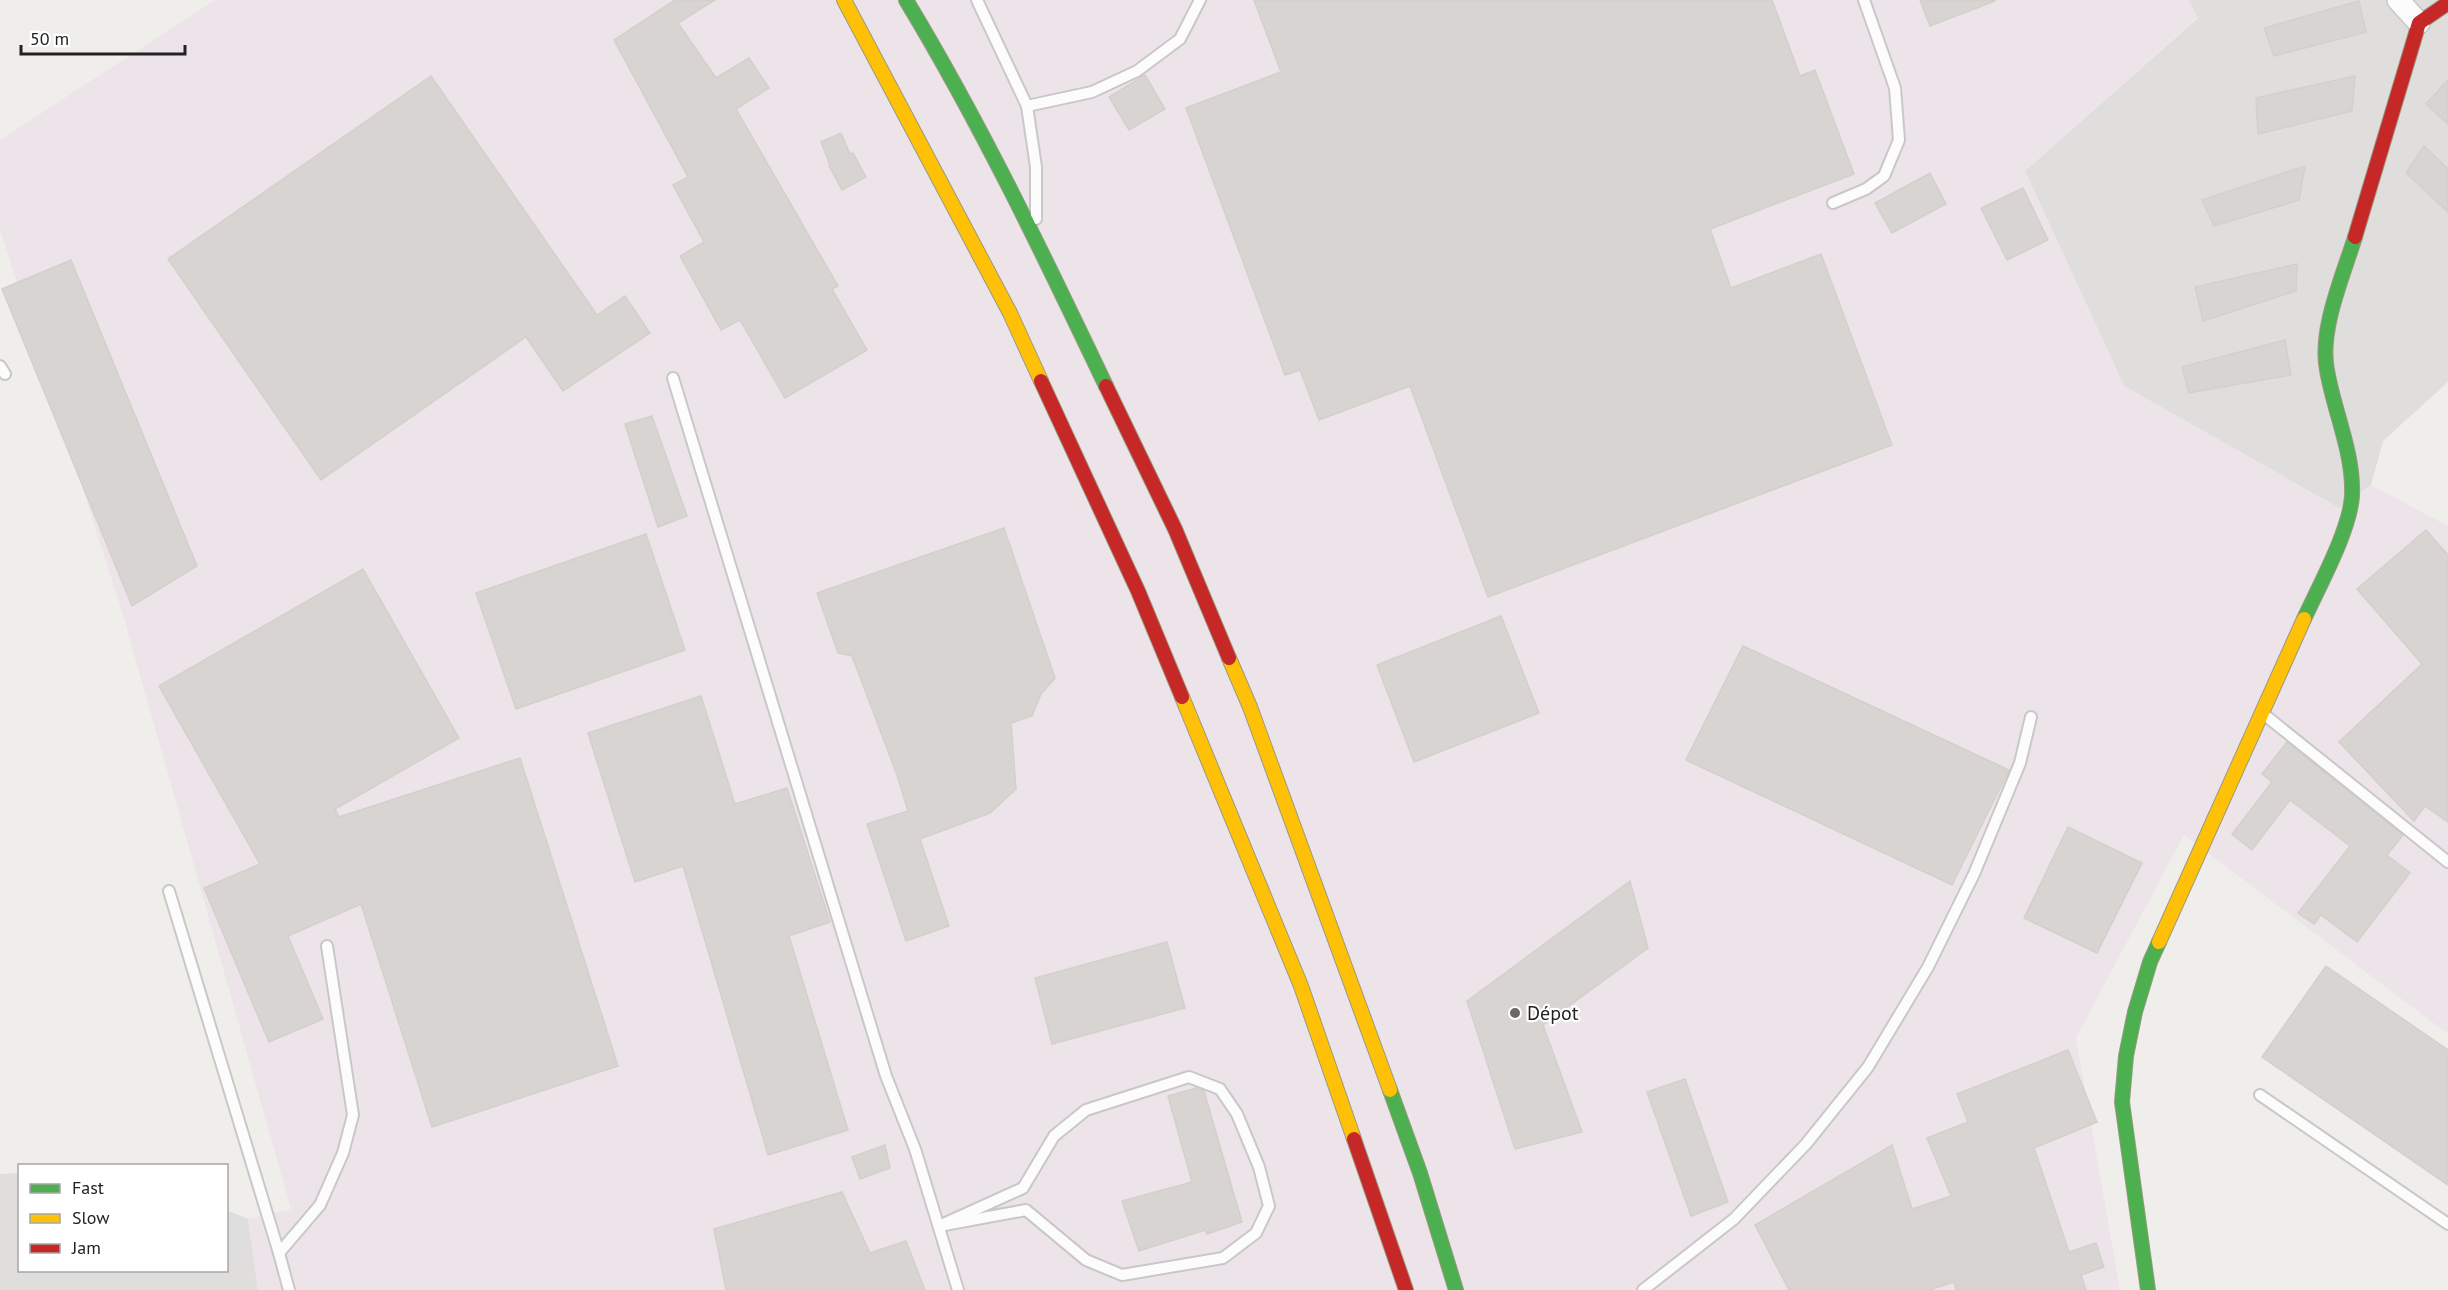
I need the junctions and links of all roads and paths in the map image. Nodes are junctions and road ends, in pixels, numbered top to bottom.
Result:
1 (844, 0) edge
2 (906, 0) edge
3 (977, 0) edge
4 (1200, 0) edge
5 (1864, 0) edge
6 (2398, 0) edge
7 (2448, 3) edge
8 (2419, 23) junction
9 (1027, 106) junction
10 (1833, 203) dead end
11 (1036, 240) junction
12 (673, 378) dead end
13 (2263, 714) junction
14 (2031, 717) dead end
15 (2448, 862) edge
16 (169, 891) dead end
17 (327, 946) dead end
18 (2260, 1095) dead end
19 (2448, 1224) edge
20 (939, 1226) junction
21 (279, 1253) junction
22 (289, 1290) edge
23 (958, 1290) edge
24 (1406, 1290) edge
25 (1456, 1290) edge
26 (1643, 1290) edge
27 (2148, 1290) edge

1 - 24 main road
2 - 11 main road
3 - 9 lane
4 - 9 lane
5 - 10 lane
6 - 8 street
7 - 8 main road
8 - 13 main road
9 - 11 lane
11 - 25 main road
12 - 20 lane
13 - 15 lane
13 - 27 main road
14 - 26 lane
16 - 21 lane
17 - 21 lane
18 - 19 lane
20 - 20 lane
20 - 23 lane
21 - 22 lane

